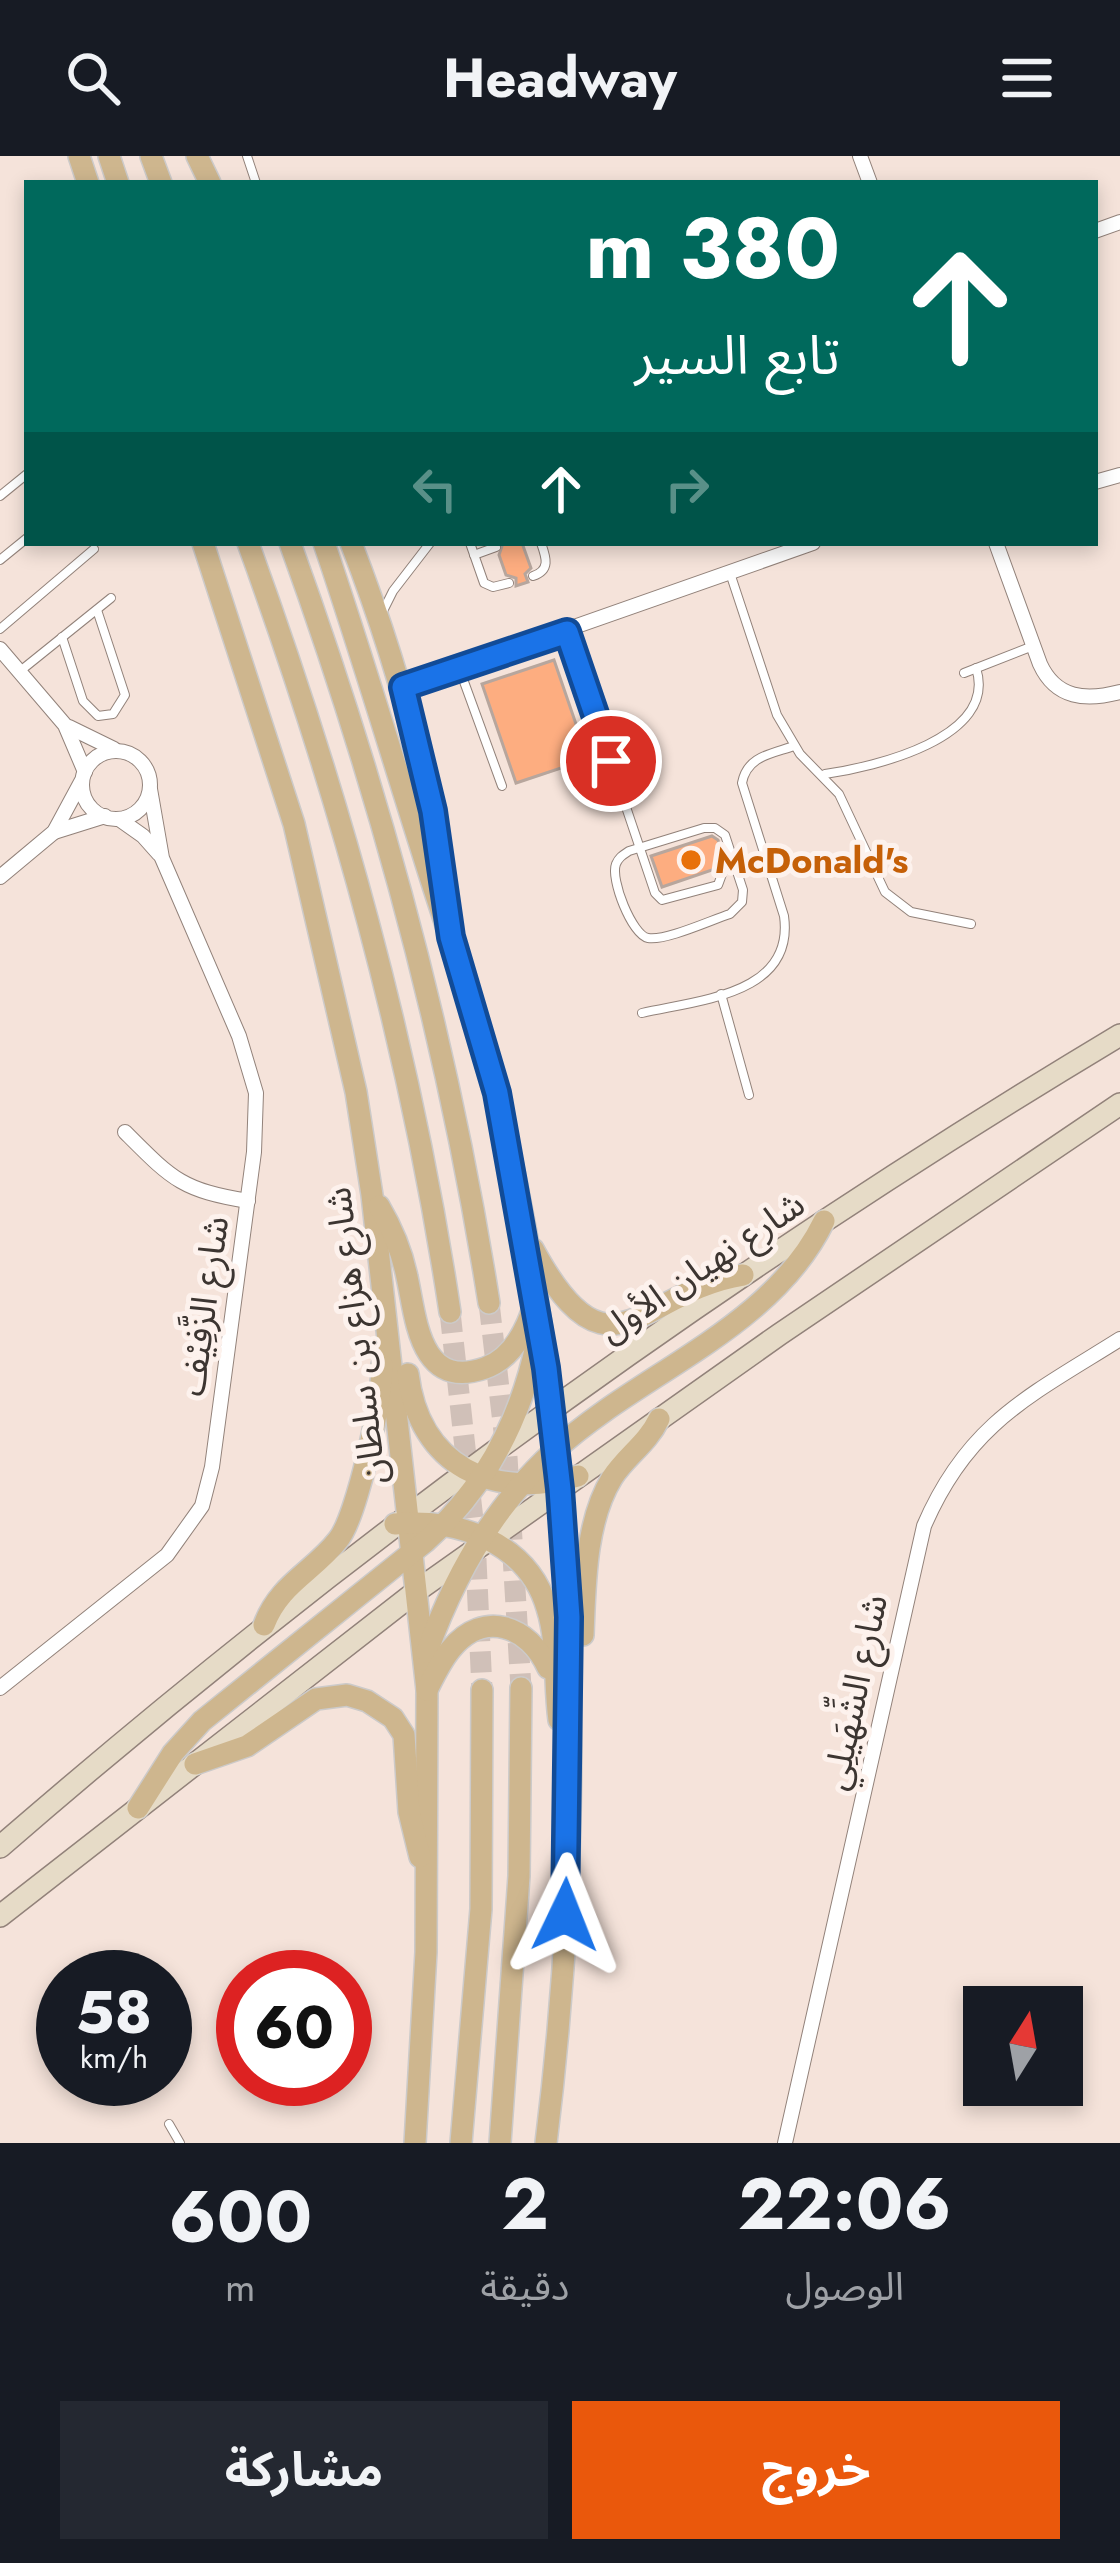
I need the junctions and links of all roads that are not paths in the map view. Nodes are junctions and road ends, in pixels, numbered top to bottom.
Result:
1 (24, 477) edge
2 (0, 496) edge
3 (24, 540) edge
4 (204, 546) edge
5 (249, 546) edge
6 (291, 546) edge
7 (325, 546) edge
8 (352, 546) edge
9 (428, 546) edge
10 (472, 546) edge
11 (542, 546) edge
12 (805, 546) edge
13 (997, 546) edge
14 (496, 547) dead end
15 (94, 549) dead end
16 (474, 555) junction
17 (0, 560) edge
18 (730, 573) junction
19 (533, 576) dead end
20 (509, 584) dead end
21 (111, 598) dead end
22 (97, 610) junction
23 (380, 618) junction
24 (0, 629) edge
25 (567, 632) junction
26 (62, 637) junction
27 (1033, 646) junction
28 (0, 649) edge
29 (459, 668) junction
30 (976, 668) junction
31 (19, 672) junction
32 (964, 673) dead end
33 (403, 687) junction
34 (1120, 692) edge
35 (65, 724) junction
36 (794, 746) junction
37 (117, 751) junction
38 (824, 774) junction
39 (84, 776) junction
40 (502, 786) dead end
41 (150, 789) junction
42 (112, 817) junction
43 (704, 828) junction
44 (54, 832) junction
45 (713, 835) dead end
46 (641, 847) junction
47 (162, 858) junction
48 (725, 866) dead end
49 (0, 877) edge
50 (970, 924) dead end
51 (451, 937) junction
52 (722, 994) junction
53 (642, 1013) dead end
54 (1120, 1035) edge
55 (749, 1095) dead end
56 (1120, 1104) edge
57 (125, 1132) dead end
58 (373, 1196) junction
59 (248, 1201) junction
60 (824, 1221) junction
61 (523, 1232) junction
62 (378, 1239) junction
63 (743, 1275) junction
64 (488, 1303) tunnel mouth
65 (450, 1312) tunnel mouth
66 (537, 1312) junction
67 (1120, 1339) edge
68 (550, 1409) junction
69 (659, 1419) junction
70 (503, 1443) junction
71 (556, 1449) junction
72 (475, 1473) junction
73 (566, 1482) junction
74 (521, 1485) junction
75 (405, 1520) junction
76 (444, 1524) junction
77 (482, 1542) junction
78 (414, 1551) junction
79 (418, 1590) junction
80 (264, 1625) junction
81 (425, 1658) junction
82 (554, 1679) junction
83 (0, 1688) edge
84 (521, 1688) tunnel mouth
85 (427, 1690) junction
86 (482, 1690) tunnel mouth
87 (570, 1700) junction
88 (569, 1761) junction
89 (195, 1764) junction
90 (138, 1808) junction
91 (0, 1847) edge
92 (428, 1874) junction
93 (0, 1916) edge
94 (169, 2124) dead end
95 (180, 2143) edge
96 (415, 2143) edge
97 (461, 2143) edge
98 (500, 2143) edge
99 (546, 2143) edge
100 (785, 2143) edge

1 - 2 lane
3 - 17 lane
4 - 58 main road, شارع هزاع بن سلطان
5 - 65 main road
6 - 64 main road
7 - 51 main road
8 - 23 main road
9 - 23 lane
10 - 16 lane
11 - 19 lane
12 - 18 street
13 - 27 street
14 - 16 lane
15 - 24 lane
16 - 20 lane
18 - 25 street
18 - 36 lane
21 - 22 lane
22 - 26 lane
22 - 26 lane
23 - 33 main road
25 - 29 street
25 - 46 lane
26 - 31 lane
27 - 30 lane
27 - 34 street
28 - 31 street
29 - 33 street
29 - 40 lane
30 - 32 lane
30 - 38 lane
31 - 35 street
33 - 51 main road
35 - 37 street
35 - 39 street
36 - 38 lane
36 - 52 lane
37 - 39 street
37 - 41 street
38 - 50 lane
39 - 42 street
39 - 44 street
41 - 42 street
41 - 47 street, شارع الزَّفِيْف
42 - 44 street
42 - 47 street, شارع الزَّفِيْف
43 - 45 lane
43 - 46 lane
43 - 46 lane
44 - 49 street
46 - 48 lane
47 - 59 street, شارع الزَّفِيْف
51 - 61 main road
52 - 53 lane
52 - 55 lane
54 - 60 main road, شارع نهيان الأول
56 - 69 main road
57 - 59 street
58 - 62 main road, شارع هزاع بن سلطان
58 - 66 main road
59 - 83 street, شارع الزَّفِيْف
60 - 63 main road, شارع نهيان الأول
60 - 71 main road
61 - 63 main road
61 - 66 main road
62 - 72 main road
62 - 75 main road, شارع هزاع بن سلطان
62 - 80 main road
63 - 68 main road, شارع نهيان الأول
66 - 68 main road
66 - 70 main road
67 - 100 street, شارع الشِّهَيلِي
68 - 70 main road, شارع نهيان الأول
68 - 71 main road
69 - 73 main road
69 - 87 main road
70 - 72 main road, شارع نهيان الأول
71 - 73 main road
71 - 74 main road
72 - 74 main road
72 - 75 main road, شارع نهيان الأول
72 - 76 main road
73 - 74 main road
73 - 77 main road
73 - 87 main road
74 - 77 main road
75 - 76 main road
75 - 78 main road, شارع هزاع بن سلطان
75 - 80 main road, شارع نهيان الأول
76 - 77 main road
76 - 78 main road
77 - 79 main road
77 - 81 main road
77 - 82 main road
78 - 79 main road, شارع هزاع بن سلطان
78 - 90 main road
79 - 81 main road, شارع هزاع بن سلطان
79 - 89 main road
80 - 91 main road, شارع نهيان الأول
81 - 85 main road, شارع هزاع بن سلطان
82 - 85 main road
82 - 88 main road
84 - 98 main road
85 - 92 main road, شارع هزاع بن سلطان
86 - 97 main road
87 - 88 main road
88 - 99 main road
89 - 90 main road
89 - 92 main road
90 - 93 main road
92 - 96 main road, شارع هزاع بن سلطان
94 - 95 lane

